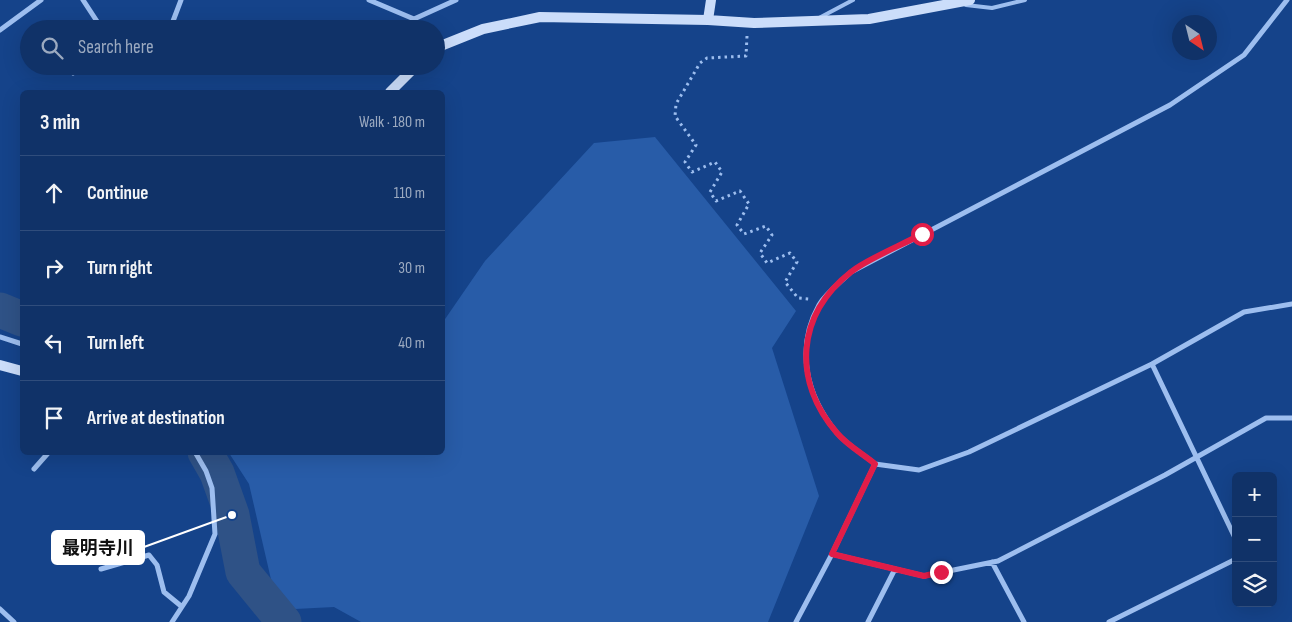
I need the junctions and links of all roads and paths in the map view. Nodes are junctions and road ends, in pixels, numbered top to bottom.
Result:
1 (41, 0) edge
2 (83, 0) edge
3 (181, 0) edge
4 (369, 0) edge
5 (456, 0) edge
6 (711, 0) edge
7 (853, 0) edge
8 (970, 0) edge
9 (1025, 0) edge
10 (1287, 0) edge
11 (959, 4) junction
12 (96, 20) edge
13 (173, 20) edge
14 (708, 20) junction
15 (812, 21) junction
16 (0, 30) edge
17 (747, 36) dead end
18 (445, 43) edge
19 (407, 75) edge
20 (392, 90) edge
21 (814, 299) dead end
22 (1292, 304) edge
23 (0, 337) edge
24 (20, 343) edge
25 (1152, 364) junction
26 (0, 365) edge
27 (20, 370) edge
28 (1292, 418) edge
29 (47, 455) edge
30 (197, 455) edge
31 (1196, 458) junction
32 (875, 464) junction
33 (34, 469) dead end
34 (1232, 532) edge
35 (137, 534) dead end
36 (832, 554) junction
37 (143, 557) junction
38 (1232, 561) edge
39 (992, 562) junction
40 (101, 569) dead end
41 (896, 569) junction
42 (181, 606) junction
43 (0, 609) edge
44 (14, 622) edge
45 (172, 622) edge
46 (796, 622) edge
47 (868, 622) edge
48 (1024, 622) edge
49 (1109, 622) edge

1 - 16 street
2 - 12 street
3 - 13 street
4 - 5 street
6 - 14 street
7 - 15 lane
8 - 11 street
9 - 11 lane
10 - 32 street
11 - 15 street
14 - 15 street
14 - 18 street
17 - 21 path
19 - 20 street
22 - 25 street
23 - 24 street
25 - 31 street
25 - 32 street
26 - 27 street
28 - 31 street
29 - 33 street
30 - 42 street
31 - 34 street
31 - 39 street
32 - 36 street
35 - 37 street
36 - 41 street
36 - 46 street
37 - 40 street
37 - 42 street
38 - 49 street
39 - 41 street
39 - 48 street
41 - 47 street
42 - 45 street
43 - 44 street

